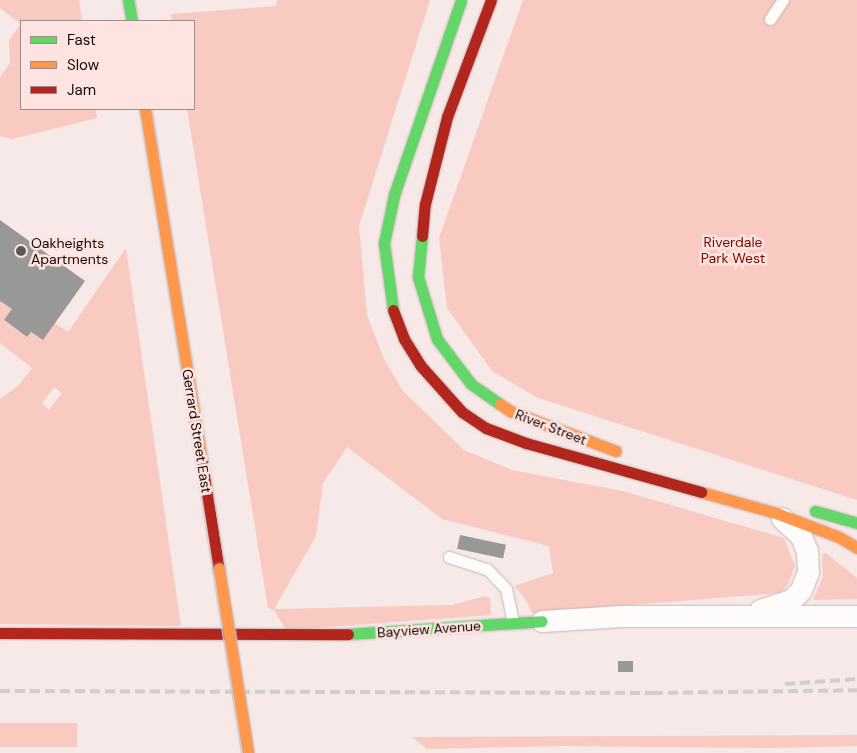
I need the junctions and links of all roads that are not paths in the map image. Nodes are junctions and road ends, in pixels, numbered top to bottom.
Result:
1 (128, 0) edge
2 (461, 0) edge
3 (491, 0) edge
4 (783, 0) edge
5 (770, 19) dead end
6 (132, 20) edge
7 (146, 110) edge
8 (628, 454) dead end
9 (802, 507) dead end
10 (776, 513) junction
11 (857, 523) edge
12 (857, 548) edge
13 (449, 557) dead end
14 (857, 616) edge
15 (732, 617) junction
16 (542, 621) joint
17 (513, 624) junction
18 (0, 633) edge
19 (248, 753) edge

1 - 6 main road
2 - 10 main road, River Street
3 - 8 main road, River Street
4 - 5 lane
7 - 19 main road, Gerrard Street East, bridge
9 - 11 main road
10 - 12 main road, River Street
10 - 15 street, River Street
13 - 17 lane
14 - 15 street, Bayview Avenue
15 - 16 street, Bayview Avenue
16 - 17 main road, Bayview Avenue
17 - 18 main road, Bayview Avenue

